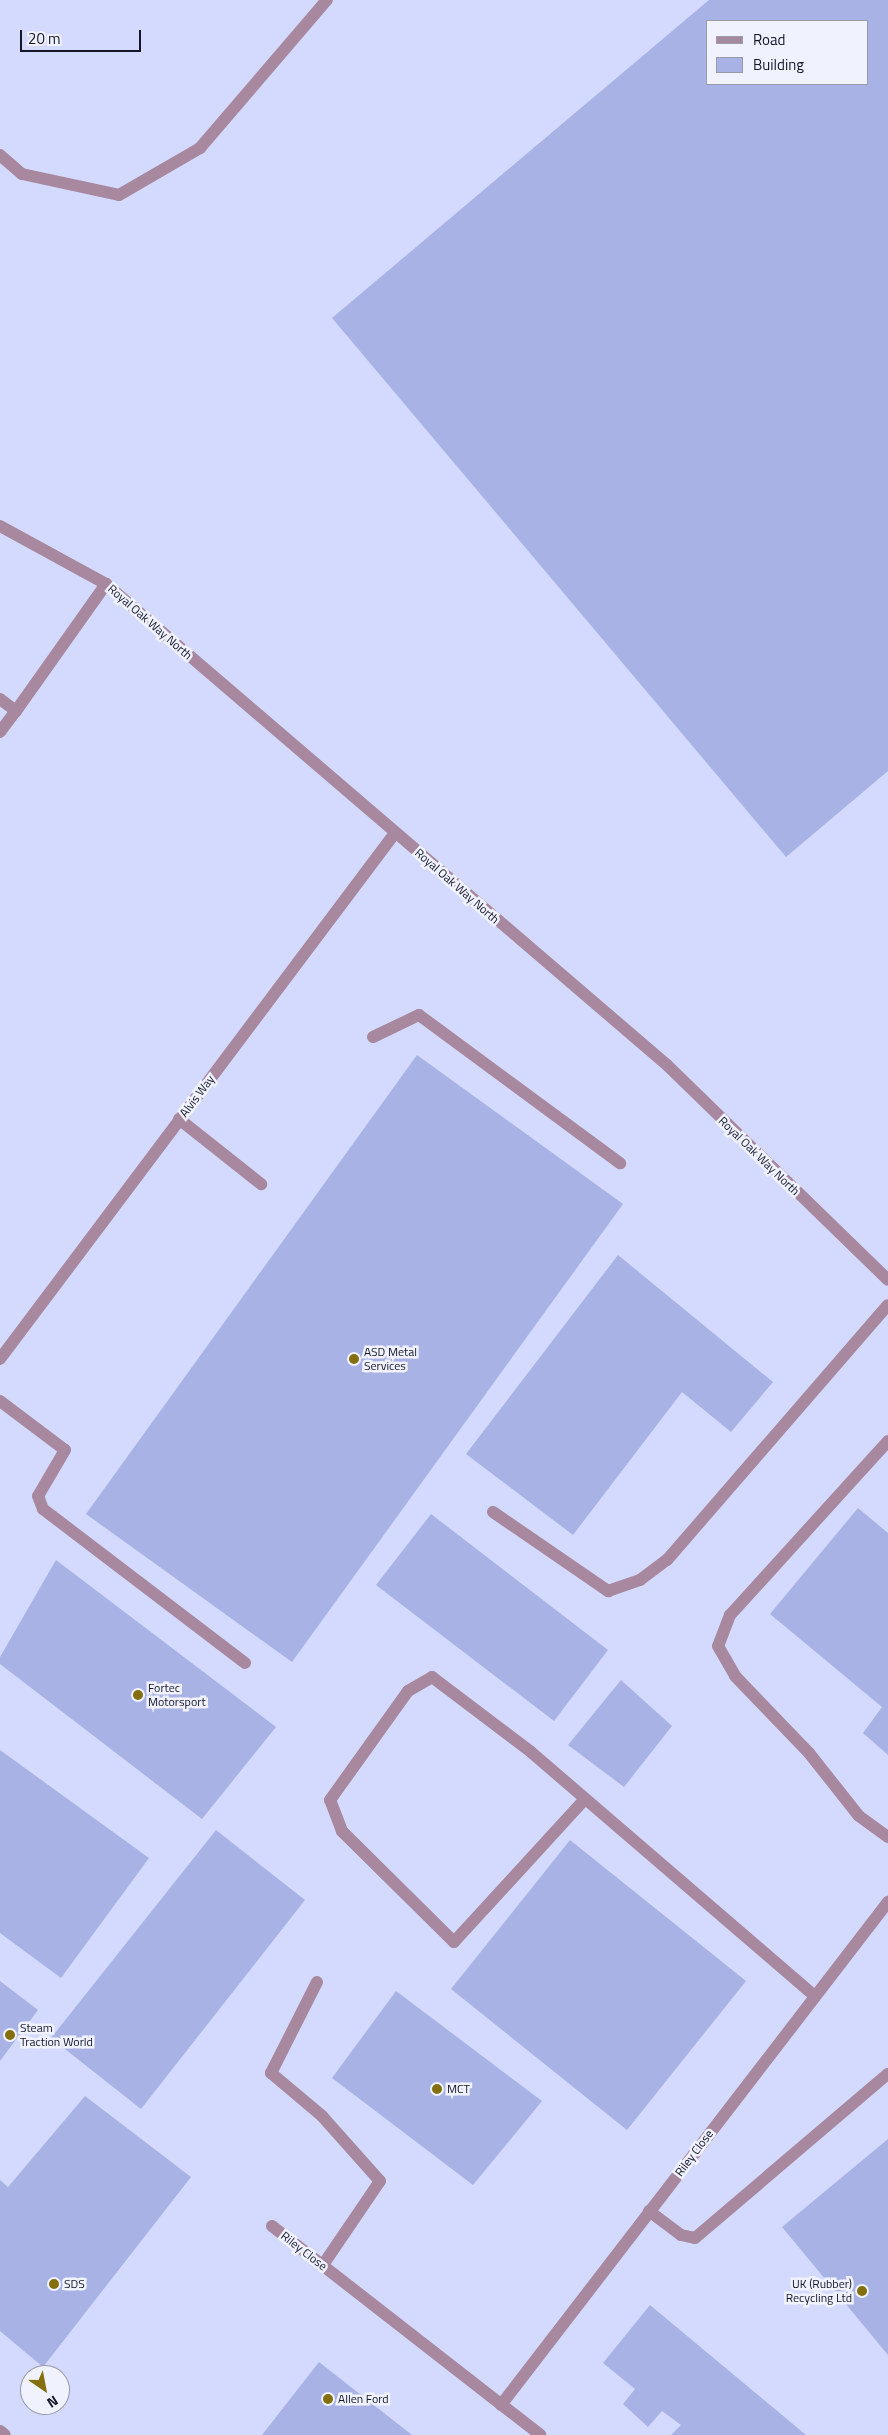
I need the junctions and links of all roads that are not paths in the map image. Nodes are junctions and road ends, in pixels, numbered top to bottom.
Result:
1 (327, 0) edge
2 (0, 155) edge
3 (0, 526) edge
4 (106, 584) junction
5 (0, 699) edge
6 (16, 711) junction
7 (0, 732) edge
8 (395, 833) junction
9 (373, 1037) dead end
10 (179, 1120) junction
11 (620, 1163) dead end
12 (261, 1184) dead end
13 (888, 1280) edge
14 (888, 1305) edge
15 (0, 1359) edge
16 (0, 1401) edge
17 (888, 1441) edge
18 (493, 1512) dead end
19 (245, 1663) dead end
20 (585, 1799) junction
21 (888, 1837) edge
22 (888, 1902) edge
23 (317, 1982) dead end
24 (814, 1995) junction
25 (888, 2074) edge
26 (649, 2212) junction
27 (272, 2226) dead end
28 (323, 2265) junction
29 (501, 2404) junction
30 (0, 2431) edge
31 (5, 2435) edge
32 (540, 2435) edge

1 - 2 street
3 - 4 street, Royal Oak Way North
4 - 6 street
4 - 8 street, Royal Oak Way North
5 - 6 street
6 - 7 street
8 - 10 street, Alvis Way
8 - 13 street, Royal Oak Way North
9 - 11 street
10 - 12 street
10 - 15 street, Alvis Way
14 - 18 street
16 - 19 street
17 - 21 street
20 - 20 street
20 - 24 street
22 - 24 street, Riley Close
23 - 28 street
24 - 26 street, Riley Close
25 - 26 street
26 - 29 street, Riley Close
27 - 28 street, Riley Close
28 - 29 street, Riley Close
29 - 32 street, Riley Close
30 - 31 street

